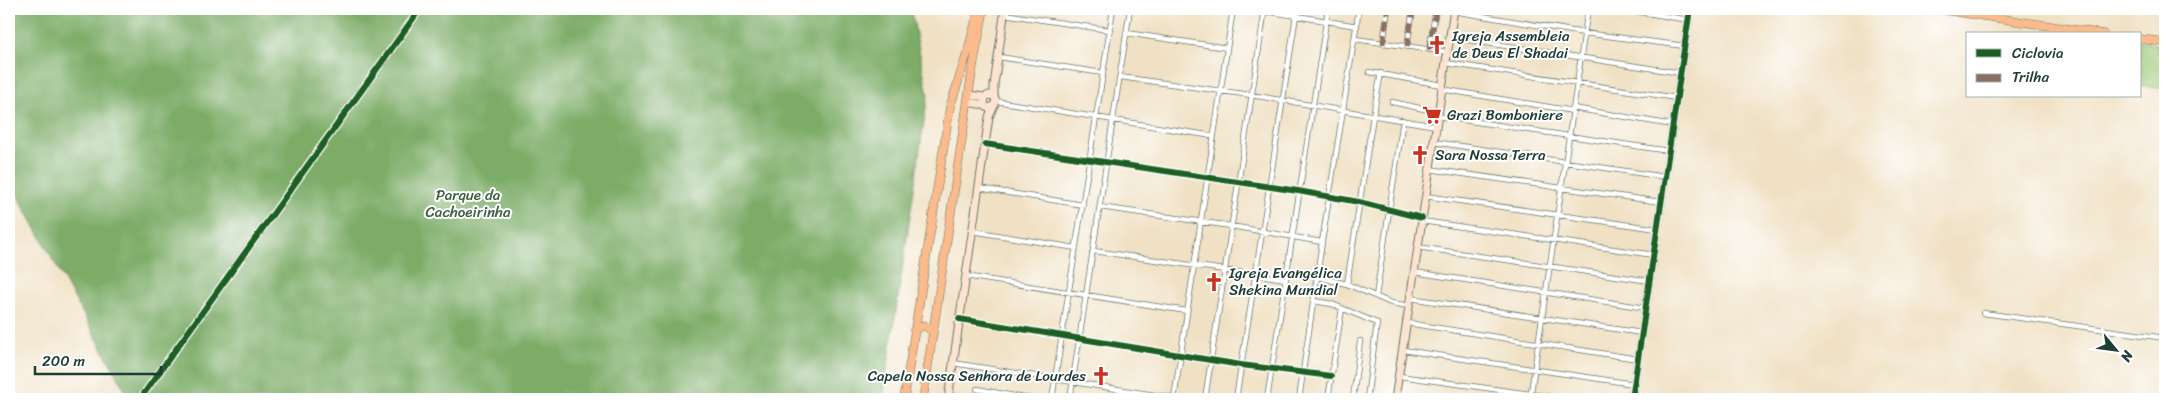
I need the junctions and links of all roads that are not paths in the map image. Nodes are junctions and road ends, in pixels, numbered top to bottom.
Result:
1 (420, 9) edge
2 (979, 9) edge
3 (984, 9) edge
4 (1113, 9) edge
5 (1130, 9) edge
6 (1233, 9) edge
7 (1254, 9) edge
8 (1297, 9) edge
9 (1328, 9) edge
10 (1359, 9) edge
11 (1388, 9) edge
12 (1413, 9) edge
13 (1436, 9) edge
14 (1588, 9) edge
15 (1623, 9) edge
16 (1690, 9) edge
17 (1937, 9) edge
18 (1265, 10) edge
19 (1454, 10) edge
20 (1005, 11) edge
21 (1296, 16) junction
22 (1327, 20) junction
23 (1689, 20) junction
24 (1357, 26) junction
25 (1109, 30) junction
26 (2090, 32) edge
27 (1126, 33) junction
28 (1584, 33) junction
29 (1449, 37) junction
30 (1355, 39) junction
31 (2142, 39) edge
32 (2165, 42) edge
33 (1383, 44) junction
34 (1685, 46) junction
35 (1407, 47) junction
36 (1227, 48) junction
37 (1429, 50) junction
38 (1447, 52) junction
39 (999, 57) junction
40 (1580, 58) junction
41 (1446, 63) junction
42 (1369, 72) dead end
43 (1103, 73) junction
44 (1382, 73) junction
45 (1681, 73) junction
46 (1120, 77) junction
47 (1577, 83) junction
48 (1442, 87) junction
49 (1220, 91) junction
50 (1251, 95) junction
51 (968, 98) junction
52 (1677, 98) junction
53 (1282, 100) junction
54 (990, 101) junction
55 (1392, 102) dead end
56 (1312, 106) junction
57 (1573, 109) junction
58 (1343, 111) junction
59 (1438, 114) junction
60 (1373, 116) junction
61 (1096, 117) junction
62 (1113, 120) junction
63 (1403, 120) junction
64 (1673, 125) junction
65 (1436, 126) junction
66 (1213, 136) junction
67 (1569, 136) junction
68 (1434, 142) junction
69 (985, 144) junction
70 (1669, 151) junction
71 (1089, 161) junction
72 (1565, 162) junction
73 (1107, 163) junction
74 (1429, 170) junction
75 (1665, 177) junction
76 (1207, 179) junction
77 (1238, 183) junction
78 (1268, 187) junction
79 (1562, 187) junction
80 (979, 188) junction
81 (1298, 191) junction
82 (1426, 196) junction
83 (1329, 197) junction
84 (1359, 202) junction
85 (1662, 202) junction
86 (1083, 205) junction
87 (1100, 207) junction
88 (1389, 208) junction
89 (1558, 214) junction
90 (1422, 219) junction
91 (1200, 222) junction
92 (1231, 226) junction
93 (1658, 229) junction
94 (972, 231) junction
95 (1262, 232) junction
96 (1291, 237) junction
97 (1554, 240) junction
98 (1322, 242) junction
99 (1417, 247) junction
100 (1076, 248) junction
101 (1094, 251) junction
102 (1654, 254) junction
103 (1194, 266) junction
104 (1550, 266) junction
105 (1224, 271) junction
106 (1414, 272) junction
107 (1255, 275) junction
108 (966, 276) junction
109 (1318, 277) junction
110 (1286, 279) junction
111 (1650, 281) junction
112 (1347, 284) junction
113 (1069, 292) junction
114 (1546, 292) junction
115 (1086, 294) junction
116 (1376, 296) junction
117 (1314, 301) junction
118 (1410, 302) junction
119 (1342, 308) junction
120 (1646, 308) junction
121 (1187, 311) junction
122 (1983, 312) dead end
123 (1542, 317) junction
124 (959, 319) junction
125 (1407, 323) junction
126 (914, 330) junction
127 (934, 332) junction
128 (1642, 333) junction
129 (1062, 335) junction
130 (1080, 338) junction
131 (2165, 338) edge
132 (1360, 341) dead end
133 (1539, 343) junction
134 (1403, 350) junction
135 (1180, 354) junction
136 (1210, 359) junction
137 (1638, 359) junction
138 (953, 363) junction
139 (1241, 365) junction
140 (1271, 368) junction
141 (1535, 370) junction
142 (1303, 372) junction
143 (1331, 376) junction
144 (1399, 376) junction
145 (1055, 379) junction
146 (1073, 382) junction
147 (1634, 384) junction
148 (976, 389) dead end
149 (1531, 397) edge
150 (140, 399) edge
151 (904, 399) edge
152 (923, 399) edge
153 (948, 399) edge
154 (1030, 399) edge
155 (1052, 399) edge
156 (1070, 399) edge
157 (1174, 399) edge
158 (1205, 399) edge
159 (1236, 399) edge
160 (1267, 399) edge
161 (1299, 399) edge
162 (1328, 399) edge
163 (1353, 399) edge
164 (1367, 399) edge
165 (1395, 399) edge
166 (1566, 399) edge
167 (1632, 399) edge

1 - 150 street
2 - 126 main road
3 - 51 main road
4 - 25 street
5 - 27 street
6 - 36 street
7 - 18 street
8 - 21 street
9 - 22 street
10 - 24 street
11 - 33 street
12 - 35 street
13 - 37 street
14 - 28 street
15 - 23 street
16 - 23 street
17 - 26 main road
18 - 21 street
18 - 50 street
19 - 28 street
19 - 29 street
20 - 25 street
20 - 39 street
21 - 22 street
21 - 53 street
22 - 24 street
22 - 56 street
23 - 34 street
24 - 30 street
25 - 43 street
27 - 36 street
27 - 46 street
28 - 34 street
28 - 40 street
29 - 38 street
29 - 40 street
30 - 33 street
30 - 58 street
31 - 32 main road
33 - 35 street
34 - 45 street
35 - 37 street
36 - 49 street
37 - 38 street
38 - 41 street
39 - 43 street
39 - 54 street
40 - 45 street
40 - 47 street
41 - 47 street
41 - 48 street
42 - 44 street
43 - 61 street
44 - 48 street
44 - 60 street
45 - 52 street
46 - 49 street
46 - 62 street
47 - 52 street
47 - 57 street
48 - 57 street
48 - 59 street
49 - 50 street
49 - 66 street
50 - 53 street
50 - 77 street
51 - 54 street
51 - 127 main road
52 - 64 street
53 - 56 street
53 - 78 street
54 - 61 street
54 - 69 street
55 - 59 street
56 - 58 street
56 - 81 street
57 - 64 street
57 - 67 street
58 - 60 street
58 - 83 street
59 - 65 street
59 - 67 street
60 - 63 street
60 - 84 street
61 - 62 street
61 - 71 street
62 - 66 street
62 - 73 street
63 - 65 street
63 - 88 street
64 - 70 street
65 - 68 street
66 - 76 street
67 - 70 street
67 - 72 street
68 - 72 street
68 - 74 street
69 - 71 street
69 - 80 street
70 - 75 street
71 - 73 street
71 - 86 street
72 - 75 street
72 - 79 street
73 - 76 street
73 - 87 street
74 - 79 street
74 - 82 street
75 - 85 street
76 - 77 street
76 - 91 street
77 - 78 street
77 - 92 street
78 - 81 street
78 - 95 street
79 - 85 street
79 - 89 street
80 - 86 street
80 - 94 street
81 - 83 street
81 - 96 street
82 - 89 street
82 - 90 street
83 - 84 street
83 - 98 street
84 - 88 street
84 - 112 street
85 - 93 street
86 - 100 street
87 - 91 street
87 - 101 street
88 - 90 street
88 - 116 street
89 - 93 street
89 - 97 street
90 - 97 street
90 - 99 street
91 - 92 street
91 - 103 street
92 - 95 street
92 - 105 street
93 - 102 street
94 - 100 street
94 - 108 street
95 - 96 street
95 - 107 street
96 - 98 street
96 - 110 street
97 - 102 street
97 - 104 street
98 - 109 street
99 - 104 street
99 - 106 street
100 - 113 street
101 - 103 street
101 - 115 street
102 - 111 street
103 - 105 street
103 - 121 street
104 - 111 street
104 - 114 street
105 - 107 street
105 - 136 street
106 - 114 street
106 - 118 street
107 - 110 street
107 - 139 street
108 - 113 street
108 - 124 street
109 - 112 street
109 - 117 street
110 - 140 street
111 - 120 street
112 - 116 street
113 - 115 street
113 - 129 street
114 - 120 street
114 - 123 street
115 - 121 street
115 - 130 street
116 - 118 street
117 - 119 street
117 - 142 street
118 - 123 street
118 - 125 street
119 - 143 street
119 - 164 street
120 - 128 street
121 - 135 street
122 - 131 street
123 - 128 street
123 - 133 street
124 - 129 street
124 - 138 street
125 - 133 street
125 - 134 street
126 - 127 main road
126 - 151 main road
127 - 152 main road
128 - 137 street
129 - 130 street
129 - 145 street
130 - 135 street
130 - 146 street
132 - 163 street
133 - 137 street
133 - 141 street
134 - 141 street
134 - 144 street
135 - 136 street
135 - 157 street
136 - 139 street
136 - 158 street
137 - 147 street
138 - 145 street
138 - 153 street
139 - 140 street
139 - 159 street
140 - 142 street
140 - 160 street
141 - 147 street
141 - 149 street
142 - 143 street
142 - 161 street
143 - 162 street
144 - 149 street
144 - 165 street
145 - 146 street
145 - 155 street
146 - 156 street
146 - 157 street
147 - 167 street
148 - 154 street
149 - 166 street

